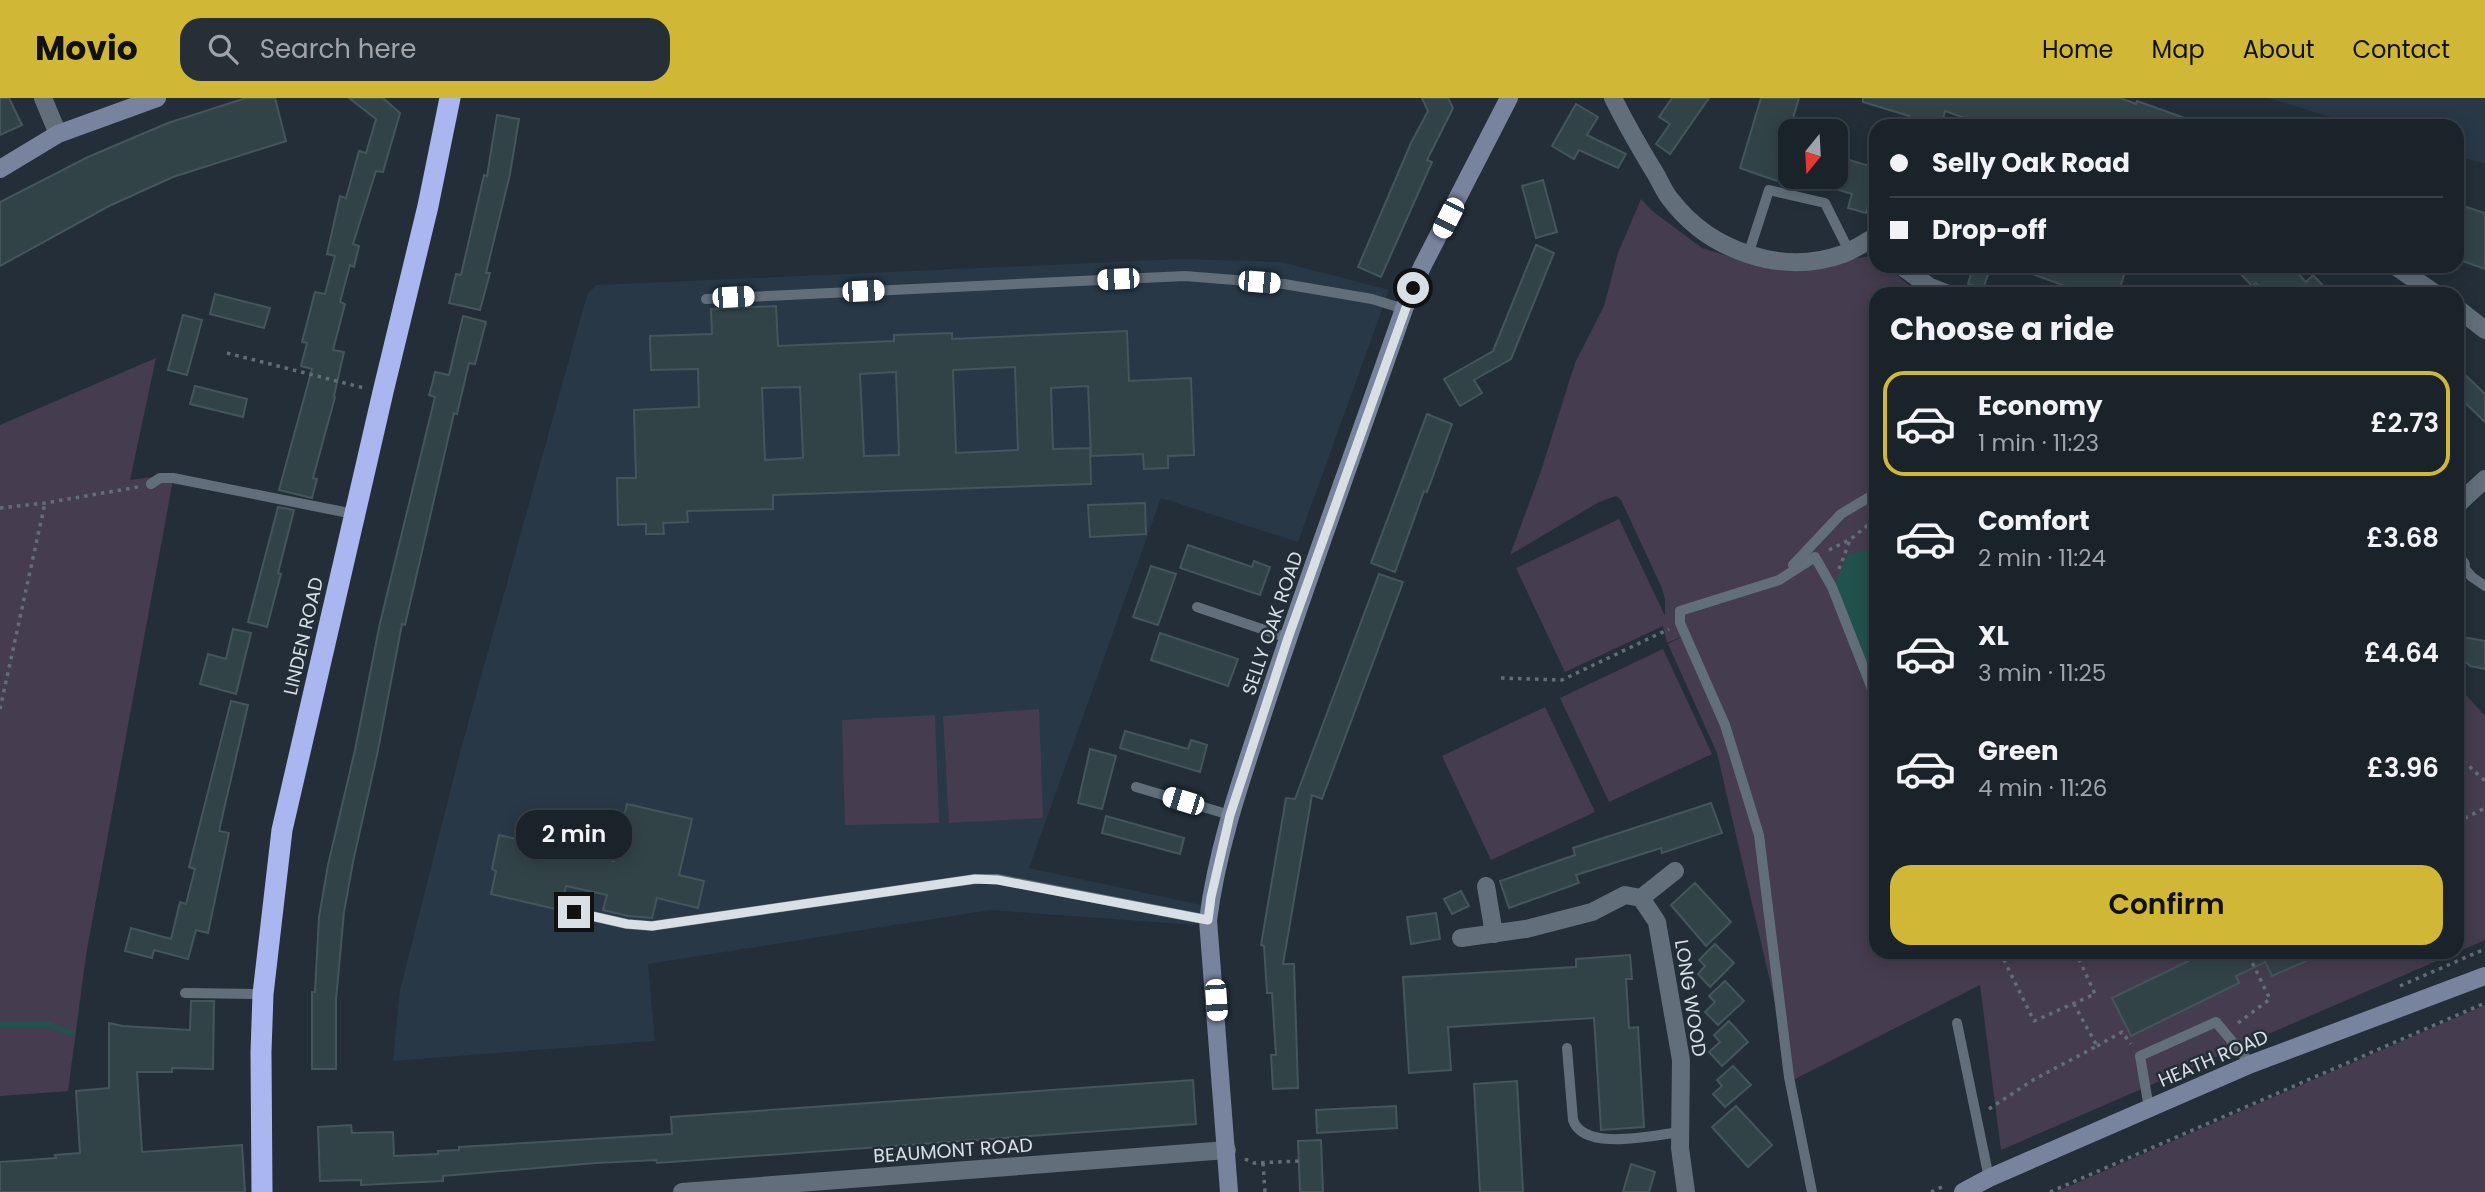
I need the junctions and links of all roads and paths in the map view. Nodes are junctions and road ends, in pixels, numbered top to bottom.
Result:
1 (43, 98) edge
2 (156, 98) edge
3 (450, 98) edge
4 (1509, 98) edge
5 (1613, 98) edge
6 (58, 134) junction
7 (0, 169) edge
8 (1869, 244) edge
9 (1849, 251) junction
10 (1748, 255) junction
11 (1911, 273) edge
12 (2405, 273) edge
13 (1930, 287) edge
14 (2426, 287) edge
15 (706, 299) dead end
16 (1404, 309) junction
17 (2464, 314) edge
18 (2485, 330) edge
19 (227, 353) dead end
20 (383, 392) junction
21 (2485, 479) edge
22 (150, 484) joint
23 (1869, 497) edge
24 (2464, 498) edge
25 (45, 503) junction
26 (0, 508) edge
27 (354, 514) junction
28 (1869, 524) edge
29 (1851, 539) junction
30 (1815, 557) junction
31 (2464, 569) edge
32 (1779, 580) junction
33 (2485, 586) edge
34 (1832, 587) junction
35 (1197, 607) dead end
36 (1680, 623) junction
37 (1288, 638) junction
38 (1501, 678) dead end
39 (1869, 681) edge
40 (0, 709) edge
41 (2464, 761) edge
42 (2485, 780) edge
43 (1136, 788) dead end
44 (2485, 808) edge
45 (1230, 815) junction
46 (2464, 818) edge
47 (1675, 871) dead end
48 (1486, 886) dead end
49 (1641, 898) junction
50 (574, 912) dead end
51 (1208, 920) junction
52 (1494, 934) junction
53 (1461, 939) dead end
54 (2003, 959) edge
55 (2079, 959) edge
56 (2251, 959) edge
57 (2485, 976) edge
58 (185, 993) dead end
59 (263, 994) junction
60 (2485, 1003) edge
61 (2074, 1004) junction
62 (1957, 1023) dead end
63 (2224, 1034) junction
64 (2097, 1046) junction
65 (1567, 1048) dead end
66 (2140, 1056) junction
67 (2251, 1064) junction
68 (2149, 1108) junction
69 (1978, 1116) junction
70 (1680, 1132) junction
71 (1227, 1150) junction
72 (1299, 1161) dead end
73 (1254, 1163) dead end
74 (1263, 1163) junction
75 (1989, 1178) junction
76 (262, 1192) edge
77 (682, 1192) edge
78 (1229, 1192) edge
79 (1265, 1192) edge
80 (1686, 1192) edge
81 (1812, 1192) edge
82 (1963, 1192) edge
83 (2050, 1192) edge

1 - 6 street
2 - 6 street
3 - 20 highway, LINDEN ROAD
4 - 16 street, SELLY OAK ROAD
5 - 10 street
6 - 7 street
8 - 9 street
9 - 10 street
9 - 10 lane
11 - 13 street
12 - 14 street
15 - 16 lane
16 - 37 street, SELLY OAK ROAD
17 - 18 street
19 - 20 path
20 - 27 highway, LINDEN ROAD
21 - 24 street
22 - 25 path
22 - 27 lane
23 - 32 lane
25 - 26 path
25 - 40 path
27 - 59 highway, LINDEN ROAD
28 - 29 path
29 - 30 path
29 - 34 path
30 - 32 lane
30 - 34 lane
31 - 33 lane
32 - 36 lane
34 - 39 lane
35 - 37 lane
36 - 38 path
36 - 81 lane
37 - 45 street, SELLY OAK ROAD
41 - 42 path
43 - 45 lane
44 - 46 path
45 - 51 street, SELLY OAK ROAD
47 - 49 street
48 - 52 street
49 - 52 street
49 - 70 street, LONG WOOD
50 - 51 lane
51 - 71 street, SELLY OAK ROAD
52 - 53 street
54 - 61 path
55 - 61 path
56 - 63 path
57 - 67 street, HEATH ROAD
58 - 59 lane
59 - 76 highway, LINDEN ROAD
60 - 83 path
61 - 64 path
62 - 69 lane
63 - 66 lane
63 - 67 lane
64 - 66 path
64 - 69 path
65 - 70 lane
66 - 68 lane
67 - 68 street, HEATH ROAD
68 - 75 street, HEATH ROAD
69 - 75 lane
70 - 80 street, LONG WOOD
71 - 77 street, BEAUMONT ROAD
71 - 78 street, SELLY OAK ROAD
72 - 74 path
73 - 74 path
74 - 79 path
75 - 82 street, HEATH ROAD

